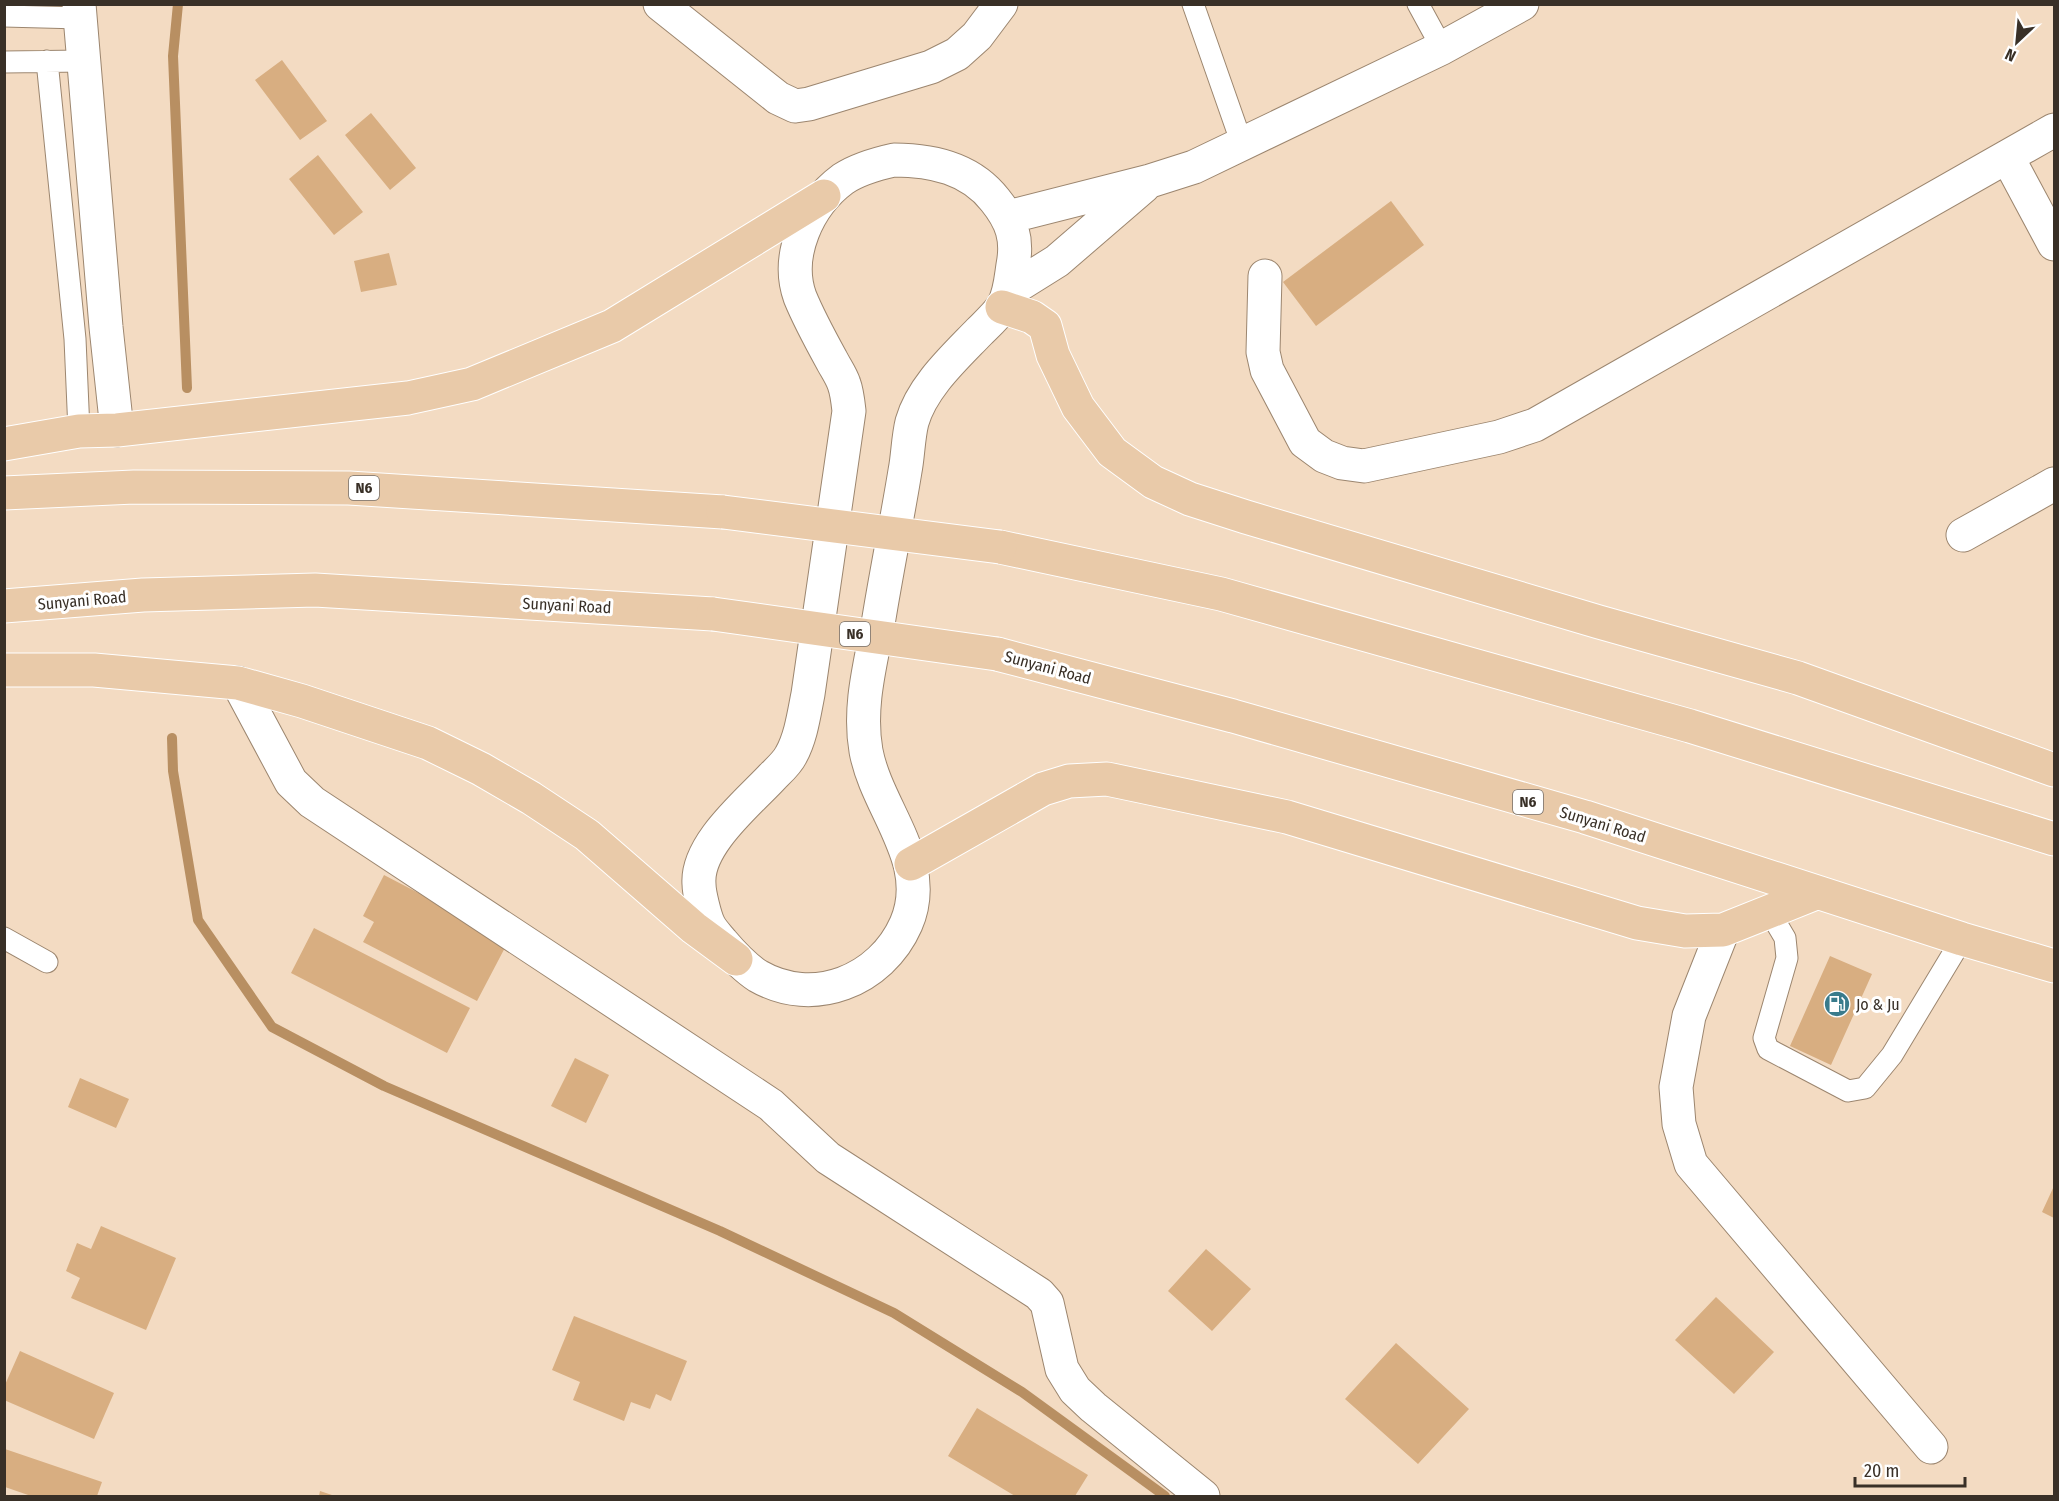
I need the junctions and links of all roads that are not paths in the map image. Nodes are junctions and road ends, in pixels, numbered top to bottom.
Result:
1 (660, 4) edge
2 (1001, 4) edge
3 (1194, 4) edge
4 (1418, 4) edge
5 (1522, 4) edge
6 (79, 11) edge
7 (4, 16) edge
8 (1442, 48) junction
9 (47, 61) junction
10 (84, 61) junction
11 (4, 62) edge
12 (2055, 130) edge
13 (1242, 144) junction
14 (2008, 158) junction
15 (1150, 181) junction
16 (824, 196) junction
17 (1008, 217) junction
18 (2055, 244) edge
19 (1265, 276) dead end
20 (1005, 299) junction
21 (117, 430) junction
22 (79, 431) junction
23 (4, 444) edge
24 (2055, 484) edge
25 (4, 493) edge
26 (1963, 535) dead end
27 (4, 606) edge
28 (4, 670) edge
29 (238, 682) junction
30 (2055, 770) edge
31 (2055, 838) edge
32 (911, 864) junction
33 (1816, 892) junction
34 (1769, 911) junction
35 (1724, 930) junction
36 (4, 938) edge
37 (1962, 939) junction
38 (736, 959) junction
39 (47, 962) dead end
40 (2055, 966) edge
41 (1931, 1447) dead end
42 (1203, 1497) edge

1 - 2 street
3 - 13 lane
4 - 8 lane
5 - 8 street
6 - 7 lane
6 - 10 street
8 - 13 street
9 - 10 lane
9 - 11 lane
9 - 22 lane
10 - 21 street
12 - 14 street
13 - 15 street
14 - 18 street
14 - 19 street
15 - 17 street
15 - 20 street
16 - 17 street
16 - 21 main road
16 - 38 street
17 - 20 street
20 - 30 main road
20 - 32 street
21 - 22 main road
22 - 23 main road
24 - 26 street
25 - 31 main road, N6, bridge
27 - 33 main road, Sunyani Road / N6, bridge
28 - 29 main road
29 - 38 main road
29 - 42 street
32 - 35 main road
32 - 38 street
33 - 34 main road
33 - 37 main road, Sunyani Road / N6
34 - 35 main road
34 - 37 lane
35 - 41 street
36 - 39 lane
37 - 40 main road, Sunyani Road / N6

